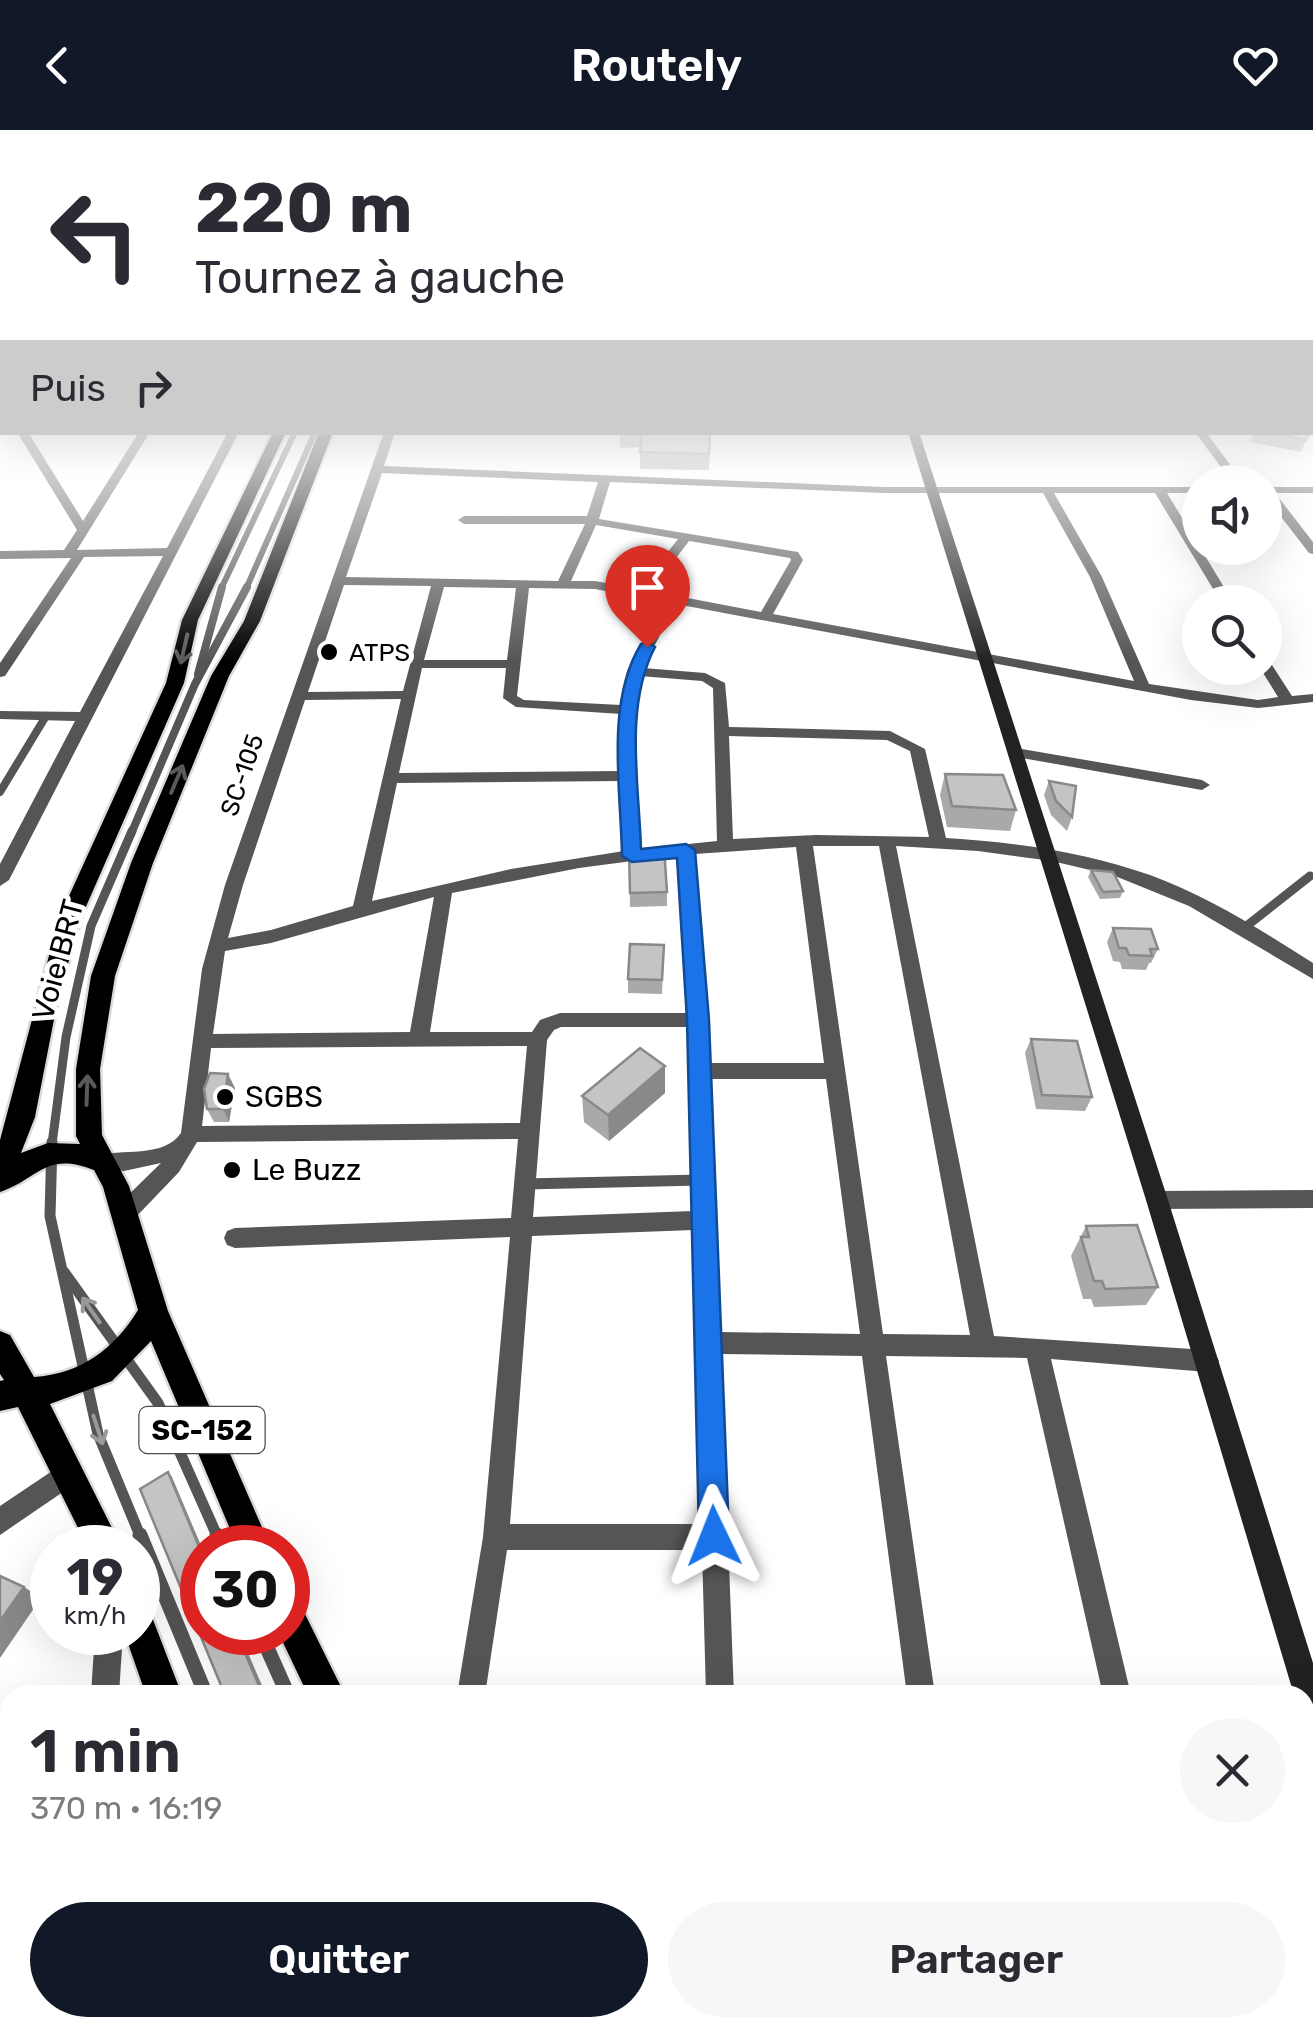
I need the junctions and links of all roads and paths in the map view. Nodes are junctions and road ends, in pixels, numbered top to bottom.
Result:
1 (54, 484) edge
2 (112, 484) edge
3 (207, 484) edge
4 (255, 484) edge
5 (271, 484) edge
6 (292, 484) edge
7 (306, 484) edge
8 (371, 484) edge
9 (604, 484) edge
10 (766, 484) edge
11 (929, 484) edge
12 (931, 489) junction
13 (1046, 489) junction
14 (1158, 489) junction
15 (1182, 490) edge
16 (1282, 490) edge
17 (1313, 490) edge
18 (1282, 510) edge
19 (464, 520) dead end
20 (593, 521) junction
21 (83, 530) junction
22 (686, 537) junction
23 (1313, 550) edge
24 (172, 552) junction
25 (74, 554) junction
26 (0, 555) edge
27 (338, 580) junction
28 (440, 582) junction
29 (522, 582) junction
30 (564, 582) junction
31 (1217, 585) edge
32 (643, 593) junction
33 (672, 598) junction
34 (765, 616) junction
35 (20, 643) junction
36 (0, 644) edge
37 (987, 659) junction
38 (416, 664) junction
39 (512, 664) junction
40 (634, 671) junction
41 (0, 673) edge
42 (196, 684) junction
43 (1278, 685) edge
44 (1144, 688) junction
45 (409, 695) junction
46 (298, 696) junction
47 (1313, 698) edge
48 (1288, 702) junction
49 (628, 710) junction
50 (0, 715) edge
51 (46, 716) junction
52 (83, 717) junction
53 (723, 731) junction
54 (1016, 753) junction
55 (631, 776) junction
56 (393, 778) junction
57 (1202, 784) dead end
58 (0, 792) edge
59 (886, 842) junction
60 (804, 844) junction
61 (939, 845) junction
62 (726, 847) junction
63 (686, 850) junction
64 (1044, 851) junction
65 (632, 856) junction
66 (1310, 876) edge
67 (0, 880) edge
68 (444, 892) junction
69 (361, 909) junction
70 (1244, 928) junction
71 (218, 946) junction
72 (1313, 972) edge
73 (698, 1020) junction
74 (419, 1038) junction
75 (537, 1039) junction
76 (201, 1041) junction
77 (699, 1071) junction
78 (835, 1071) junction
79 (529, 1131) junction
80 (188, 1140) junction
81 (51, 1152) junction
82 (102, 1162) junction
83 (0, 1177) edge
84 (702, 1180) junction
85 (525, 1184) junction
86 (1313, 1199) edge
87 (1158, 1200) junction
88 (125, 1214) junction
89 (704, 1220) junction
90 (521, 1226) junction
91 (235, 1238) dead end
92 (61, 1267) junction
93 (153, 1312) junction
94 (708, 1343) junction
95 (874, 1343) junction
96 (0, 1345) edge
97 (984, 1346) junction
98 (1036, 1347) junction
99 (123, 1356) junction
100 (1207, 1362) junction
101 (84, 1380) junction
102 (12, 1392) edge
103 (70, 1472) junction
104 (0, 1522) edge
105 (95, 1525) edge
106 (212, 1525) edge
107 (245, 1525) edge
108 (714, 1536) junction
109 (496, 1537) junction
110 (107, 1655) edge
111 (149, 1655) edge
112 (270, 1655) edge
113 (307, 1655) edge
114 (105, 1685) edge
115 (160, 1685) edge
116 (202, 1685) edge
117 (284, 1685) edge
118 (321, 1685) edge
119 (473, 1685) edge
120 (720, 1685) edge
121 (921, 1685) edge
122 (1115, 1685) edge
123 (1306, 1685) edge

1 - 21 street
2 - 21 street
3 - 24 street
4 -> 83 main road
5 - 42 lane, Voie BRT
6 - 42 lane, Voie BRT
82 -> 7 main road
8 - 27 street, SC-105
9 - 20 street
10 - 12 street
11 - 12 street
12 - 13 street
12 - 37 street
13 - 14 street
13 - 44 street
14 - 15 street
14 - 31 street
16 - 17 street
18 - 23 street
19 - 20 street
20 - 22 street
20 - 30 street
21 - 25 street
22 - 32 street
22 - 34 street
24 - 25 street
24 - 52 street
25 - 26 street
25 - 35 street
27 - 28 street
27 - 46 street, SC-105
28 - 29 street
28 - 38 street
29 - 30 street
29 - 39 street
30 - 32 street
32 - 33 street
33 - 34 street
33 - 40 street
34 - 37 street
35 - 36 street
35 - 41 street
37 - 44 street
37 - 54 street
38 - 39 street
38 - 45 street
39 - 49 street
40 - 49 street
40 - 53 street
42 - 81 lane, Voie BRT
43 - 48 street
44 - 48 street
45 - 46 street
45 - 56 street
46 - 71 street, SC-105
47 - 48 street
49 - 55 street
50 - 51 street
51 - 52 street
51 - 58 lane
52 - 67 street
53 - 61 street
53 - 62 street
54 - 57 street
54 - 64 street
55 - 56 street
55 - 65 street
56 - 69 street
59 - 60 street
59 - 61 street
59 - 97 street
60 - 62 street
60 - 78 street
61 - 64 street
62 - 63 street
63 - 65 street
63 - 73 street
64 - 70 street
64 - 87 street
65 - 68 street
66 - 70 lane
68 - 69 street
68 - 74 street
69 - 71 street
70 - 72 street
71 - 76 street, SC-105
73 - 75 street
73 - 77 street
74 - 75 street
74 - 76 street
75 - 79 street
76 - 80 street, SC-105
77 - 78 street
77 - 84 street
78 - 95 street
79 - 80 street
79 - 85 street
80 - 82 street
80 - 88 street
81 - 82 main road
81 - 83 main road
81 - 92 lane, Voie BRT
82 - 88 main road
84 - 85 lane
84 - 89 street
85 - 90 street
86 - 87 street
87 - 100 street
88 - 93 main road, SC-152
89 - 90 street
89 - 94 street
90 - 91 street
90 - 109 street
99 -> 92 lane, Voie BRT
92 - 101 lane, Voie BRT
93 - 99 main road
93 - 107 main road, SC-152
94 - 95 street
94 - 108 street
95 - 97 street
95 - 121 street
96 - 102 main road
97 - 98 street
98 - 100 street
98 - 122 street
99 - 101 main road
99 - 106 lane, Voie BRT
100 - 123 street
101 - 102 main road
101 -> 116 lane, Voie BRT
102 - 103 main road
103 - 104 street
103 - 105 main road
108 - 109 street
108 - 120 street
109 - 119 street
110 - 114 street
111 - 115 main road
112 - 117 lane
113 - 118 main road

